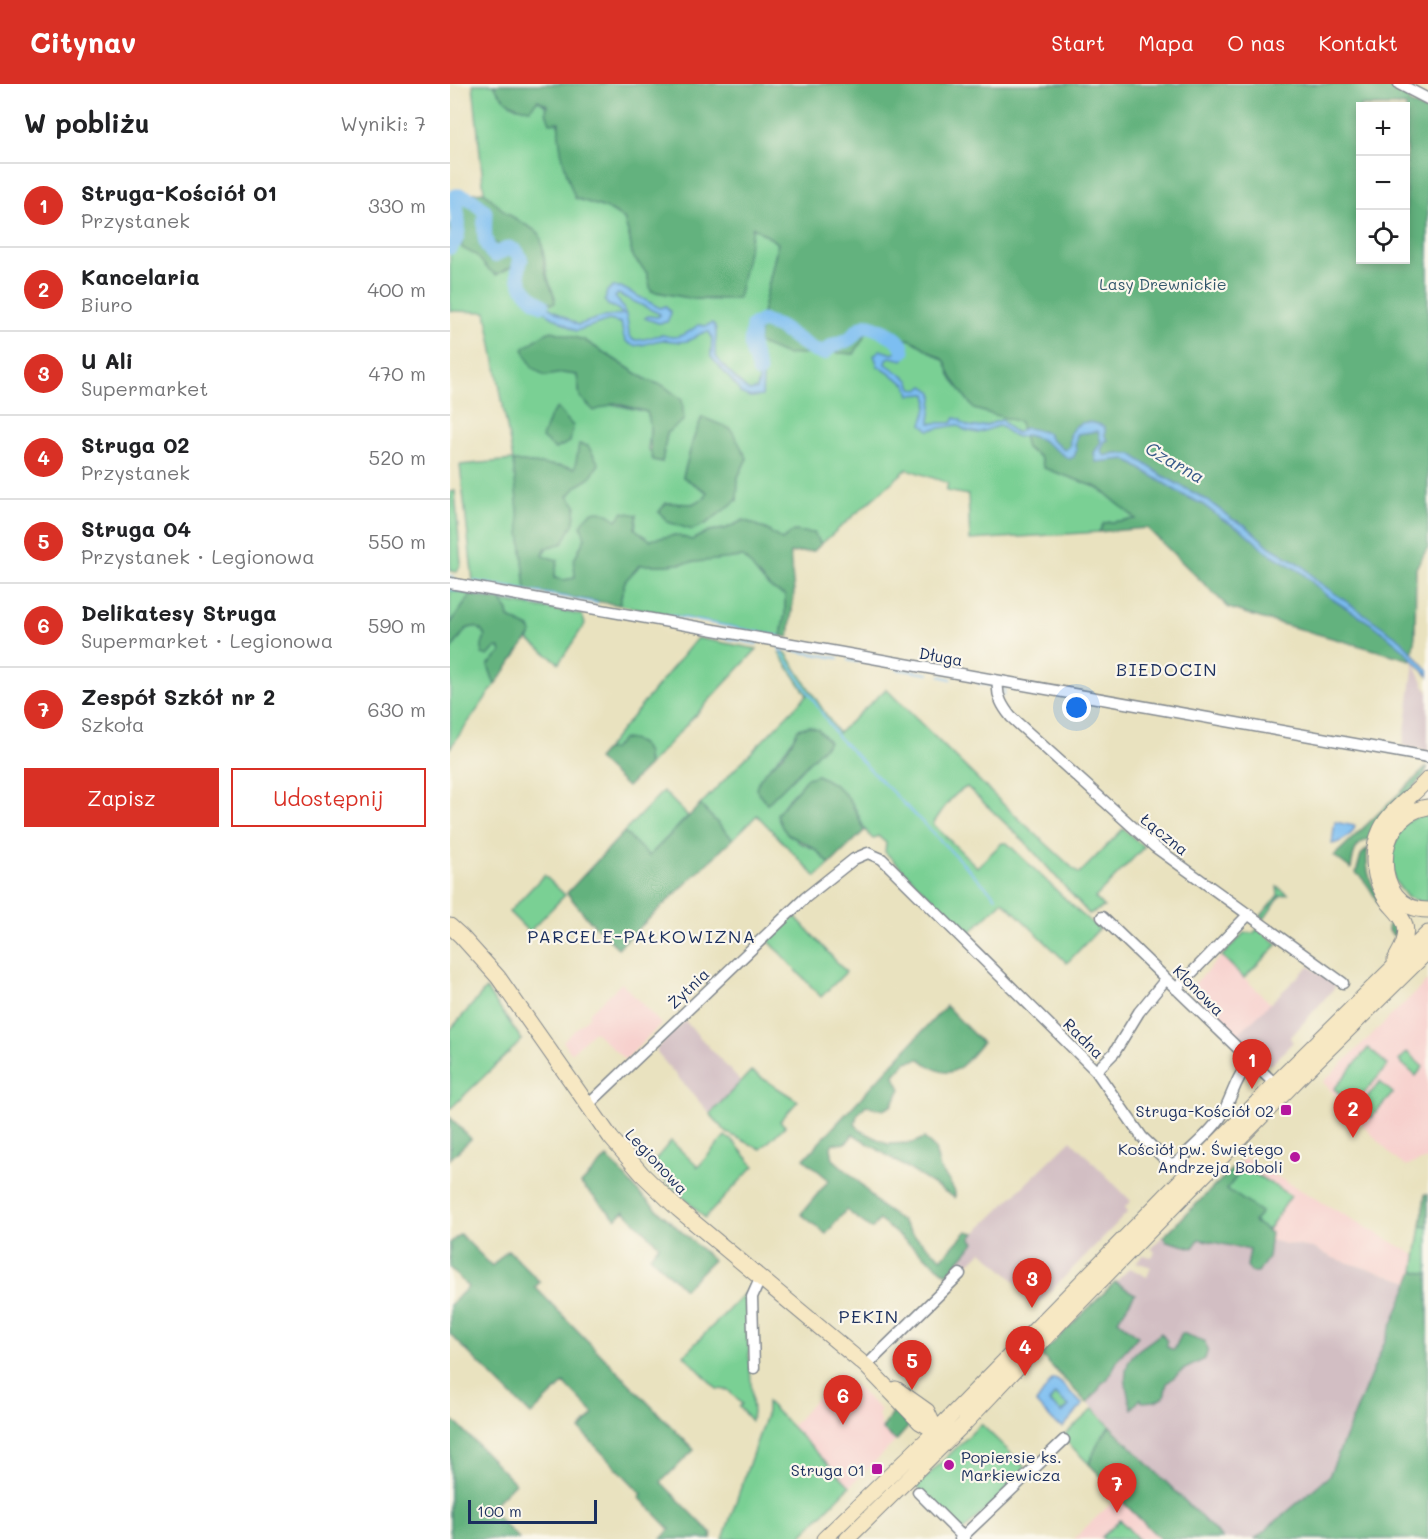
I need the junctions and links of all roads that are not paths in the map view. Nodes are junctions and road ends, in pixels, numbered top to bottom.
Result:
1 (1399, 84) edge
2 (1428, 99) edge
3 (450, 583) edge
4 (998, 682) junction
5 (1428, 757) edge
6 (1428, 779) edge
7 (1428, 807) edge
8 (868, 853) joint
9 (1428, 910) edge
10 (1250, 914) junction
11 (1102, 917) dead end
12 (450, 926) edge
13 (1428, 933) edge
14 (1428, 951) edge
15 (1166, 979) junction
16 (1381, 979) junction
17 (1343, 983) dead end
18 (1176, 989) junction
19 (1250, 1061) junction
20 (1096, 1071) junction
21 (1275, 1084) junction
22 (588, 1105) junction
23 (960, 1274) dead end
24 (760, 1279) junction
25 (866, 1366) junction
26 (754, 1368) dead end
27 (942, 1436) junction
28 (1064, 1440) dead end
29 (918, 1492) dead end
30 (962, 1538) edge
31 (824, 1539) edge
32 (847, 1539) edge

1 - 2 street
3 - 4 street, Długa
4 - 5 street, Długa
4 - 10 street, Łączna
6 - 16 main road
7 - 9 main road
8 - 20 street, Radna
8 - 22 street, Żytnia
10 - 17 street, Łączna
10 - 18 street
11 - 15 street, Klonowa
12 - 22 main road, Legionowa
13 - 16 main road
14 - 27 main road
15 - 18 street, Klonowa
15 - 20 street
16 - 21 main road
18 - 19 street, Klonowa
19 - 20 street, Radna
19 - 21 street, Klonowa
21 - 27 main road
22 - 24 main road, Legionowa
23 - 25 street
24 - 25 main road, Legionowa
24 - 26 street
25 - 27 main road, Legionowa
27 - 31 main road
27 - 32 main road
28 - 30 street
29 - 30 street

